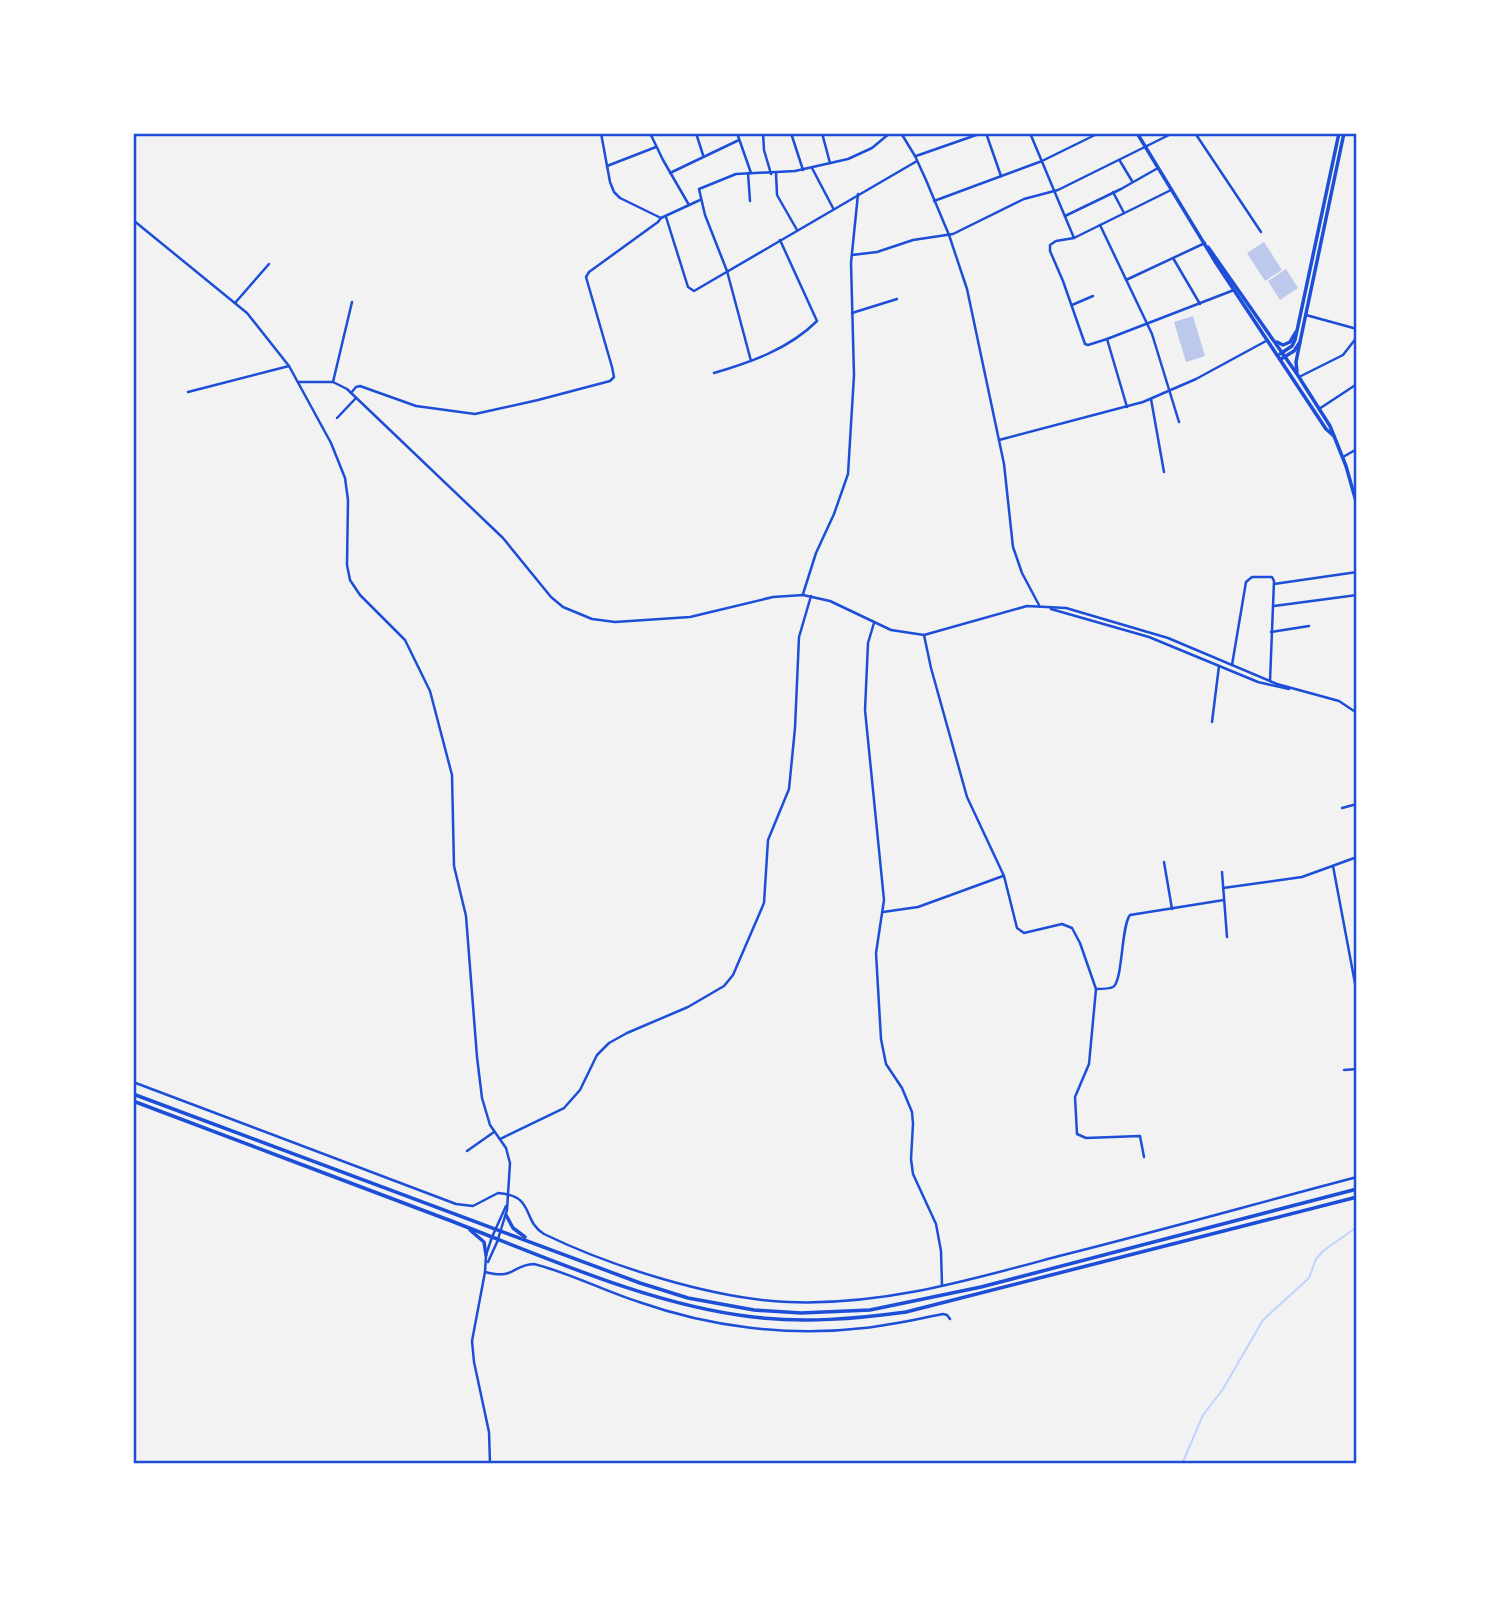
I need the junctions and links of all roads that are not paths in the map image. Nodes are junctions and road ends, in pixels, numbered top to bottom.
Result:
1 (607, 133) edge
2 (650, 133) edge
3 (696, 133) edge
4 (737, 133) edge
5 (763, 133) edge
6 (791, 133) edge
7 (822, 133) edge
8 (901, 133) edge
9 (984, 133) edge
10 (1030, 133) edge
11 (1100, 133) edge
12 (1137, 133) edge
13 (1172, 133) edge
14 (1195, 133) edge
15 (1342, 133) edge
16 (601, 134) edge
17 (889, 134) edge
18 (738, 139) junction
19 (656, 147) junction
20 (1145, 147) junction
21 (704, 155) junction
22 (915, 156) junction
23 (917, 161) junction
24 (1042, 161) junction
25 (1119, 161) junction
26 (830, 163) junction
27 (607, 166) junction
28 (1158, 167) junction
29 (812, 168) junction
30 (803, 170) junction
31 (670, 173) junction
32 (750, 174) junction
33 (774, 174) junction
34 (1001, 176) junction
35 (1132, 181) junction
36 (1171, 190) junction
37 (1054, 192) junction
38 (1113, 192) junction
39 (858, 194) junction
40 (700, 200) junction
41 (750, 201) dead end
42 (934, 201) junction
43 (689, 205) junction
44 (833, 208) junction
45 (1124, 213) junction
46 (1064, 216) junction
47 (666, 217) junction
48 (661, 218) junction
49 (133, 220) edge
50 (1100, 225) junction
51 (797, 230) junction
52 (1261, 232) dead end
53 (949, 235) junction
54 (1074, 238) junction
55 (780, 240) junction
56 (1206, 244) junction
57 (852, 255) junction
58 (1173, 258) junction
59 (269, 264) dead end
60 (727, 271) junction
61 (1126, 280) junction
62 (1236, 289) junction
63 (1093, 296) dead end
64 (897, 299) dead end
65 (352, 302) dead end
66 (235, 303) junction
67 (1200, 304) junction
68 (1072, 305) junction
69 (852, 313) junction
70 (1306, 314) junction
71 (1147, 324) junction
72 (1357, 329) edge
73 (1296, 332) junction
74 (1357, 337) edge
75 (1107, 340) junction
76 (1268, 340) junction
77 (1274, 340) junction
78 (1300, 342) junction
79 (1281, 356) junction
80 (751, 361) junction
81 (289, 366) junction
82 (714, 373) dead end
83 (1298, 375) junction
84 (298, 382) junction
85 (332, 382) junction
86 (1357, 384) edge
87 (1169, 391) junction
88 (188, 392) dead end
89 (352, 393) junction
90 (356, 397) junction
91 (1151, 399) junction
92 (1127, 407) junction
93 (1319, 409) junction
94 (337, 418) dead end
95 (1179, 422) dead end
96 (1334, 436) junction
97 (999, 440) junction
98 (1357, 449) edge
99 (1343, 457) junction
100 (1164, 472) dead end
101 (1357, 505) edge
102 (1357, 572) edge
103 (1274, 584) junction
104 (1357, 594) edge
105 (803, 595) junction
106 (811, 596) junction
107 (1273, 599) junction
108 (1280, 605) junction
109 (1039, 606) junction
110 (1272, 606) junction
111 (1048, 608) junction
112 (874, 623) junction
113 (1309, 626) dead end
114 (1272, 632) junction
115 (925, 635) junction
116 (1232, 665) junction
117 (1219, 666) junction
118 (1270, 681) junction
119 (1293, 689) junction
120 (1356, 710) edge
121 (1212, 722) dead end
122 (1357, 804) edge
123 (1342, 808) dead end
124 (1357, 857) edge
125 (1164, 862) dead end
126 (1333, 866) junction
127 (1222, 872) dead end
128 (1004, 876) junction
129 (1223, 887) junction
130 (1224, 900) junction
131 (1172, 909) junction
132 (883, 912) junction
133 (1227, 937) dead end
134 (1096, 989) junction
135 (1357, 993) edge
136 (1357, 1069) edge
137 (1344, 1070) dead end
138 (133, 1082) edge
139 (133, 1094) edge
140 (133, 1101) edge
141 (494, 1132) junction
142 (500, 1139) junction
143 (467, 1151) dead end
144 (1144, 1157) dead end
145 (1357, 1177) edge
146 (1357, 1189) edge
147 (509, 1195) junction
148 (1357, 1197) edge
149 (506, 1206) junction
150 (506, 1215) junction
151 (463, 1225) junction
152 (496, 1228) junction
153 (501, 1230) junction
154 (492, 1237) junction
155 (498, 1239) junction
156 (529, 1241) junction
157 (486, 1255) junction
158 (486, 1265) junction
159 (485, 1272) junction
160 (943, 1287) junction
161 (950, 1319) dead end
162 (490, 1464) edge

1 - 16 street
2 - 19 street
3 - 21 street
4 - 18 street
5 - 33 street
6 - 30 street
7 - 26 street
8 - 22 street
9 - 22 street
9 - 34 street
10 - 24 street
11 - 24 street
12 - 20 main road
13 - 20 street
14 - 52 street
15 - 70 main road
15 - 73 main road
16 - 27 street
17 - 26 street
18 - 21 street
18 - 32 street
19 - 27 street
19 - 31 street
20 - 25 street
20 - 28 main road
21 - 31 street
22 - 23 street
23 - 39 street
23 - 42 street
24 - 34 street
24 - 37 street
25 - 35 street
25 - 37 street
26 - 29 street
27 - 48 street
28 - 35 street
28 - 36 main road
29 - 30 street
29 - 44 street
30 - 33 street
31 - 43 street
32 - 33 street
32 - 40 street
32 - 41 street
33 - 51 street
34 - 42 street
35 - 38 street
36 - 45 street
36 - 56 main road
37 - 46 street
37 - 53 street
38 - 45 street
38 - 46 street
39 - 44 street
39 - 57 street
40 - 43 street
40 - 60 street
42 - 53 street
43 - 47 street
44 - 51 street
45 - 50 street
46 - 54 street
47 - 48 street
47 - 60 street
48 - 89 street
49 - 66 street
50 - 54 street
50 - 61 street
51 - 55 street
53 - 57 street
53 - 97 street
54 - 68 street
55 - 60 street
55 - 80 street
56 - 58 street
56 - 62 main road
57 - 69 street
58 - 61 street
58 - 67 street
59 - 66 street
60 - 80 street
61 - 71 street
62 - 67 street
62 - 76 main road
62 - 77 main road
63 - 68 street
64 - 69 street
65 - 85 street
66 - 81 street
67 - 71 street
68 - 75 street
69 - 105 street
70 - 72 street
70 - 78 main road
71 - 75 street
71 - 87 street
73 - 77 main road
73 - 79 main road
74 - 83 street
75 - 92 street
76 - 79 main road
76 - 87 street
77 - 79 main road
78 - 79 main road
78 - 83 main road
79 - 83 main road
79 - 96 main road
80 - 82 street
81 - 84 street
81 - 88 street
83 - 93 main road
84 - 85 street
84 - 141 street
85 - 89 street
86 - 93 street
87 - 91 street
87 - 95 street
89 - 90 street
90 - 94 street
90 - 105 street
91 - 92 street
91 - 100 street
92 - 97 street
93 - 96 main road
96 - 99 main road
97 - 109 street
98 - 99 street
99 - 101 main road
102 - 103 street
103 - 107 street
103 - 116 street
104 - 108 street
105 - 106 street
106 - 112 street
106 - 142 street
107 - 108 street
107 - 110 street
108 - 110 street
109 - 111 street
109 - 115 street
110 - 114 street
111 - 116 street
111 - 117 street
112 - 115 street
112 - 132 street
113 - 114 street
114 - 118 street
115 - 128 street
116 - 118 street
117 - 119 street
117 - 121 street
118 - 119 street
119 - 120 street
122 - 123 street
124 - 126 street
125 - 131 street
126 - 129 street
126 - 135 street
127 - 129 street
128 - 132 street
128 - 134 street
129 - 130 street
130 - 131 street
130 - 133 street
131 - 134 street
132 - 160 street
134 - 144 street
136 - 137 street
138 - 147 street
139 - 152 main road
140 - 151 main road
141 - 142 street
141 - 143 street
142 - 147 street
145 - 160 street
146 - 156 main road
147 - 149 street
147 - 160 street
148 - 155 main road
149 - 150 street
149 - 152 street
150 - 153 street
150 - 156 main road
151 - 154 main road
151 - 157 main road
152 - 153 main road
152 - 154 street
153 - 155 street
153 - 156 main road
154 - 155 main road
154 - 157 street
155 - 158 street
157 - 158 street
158 - 159 street
159 - 161 street
159 - 162 street

